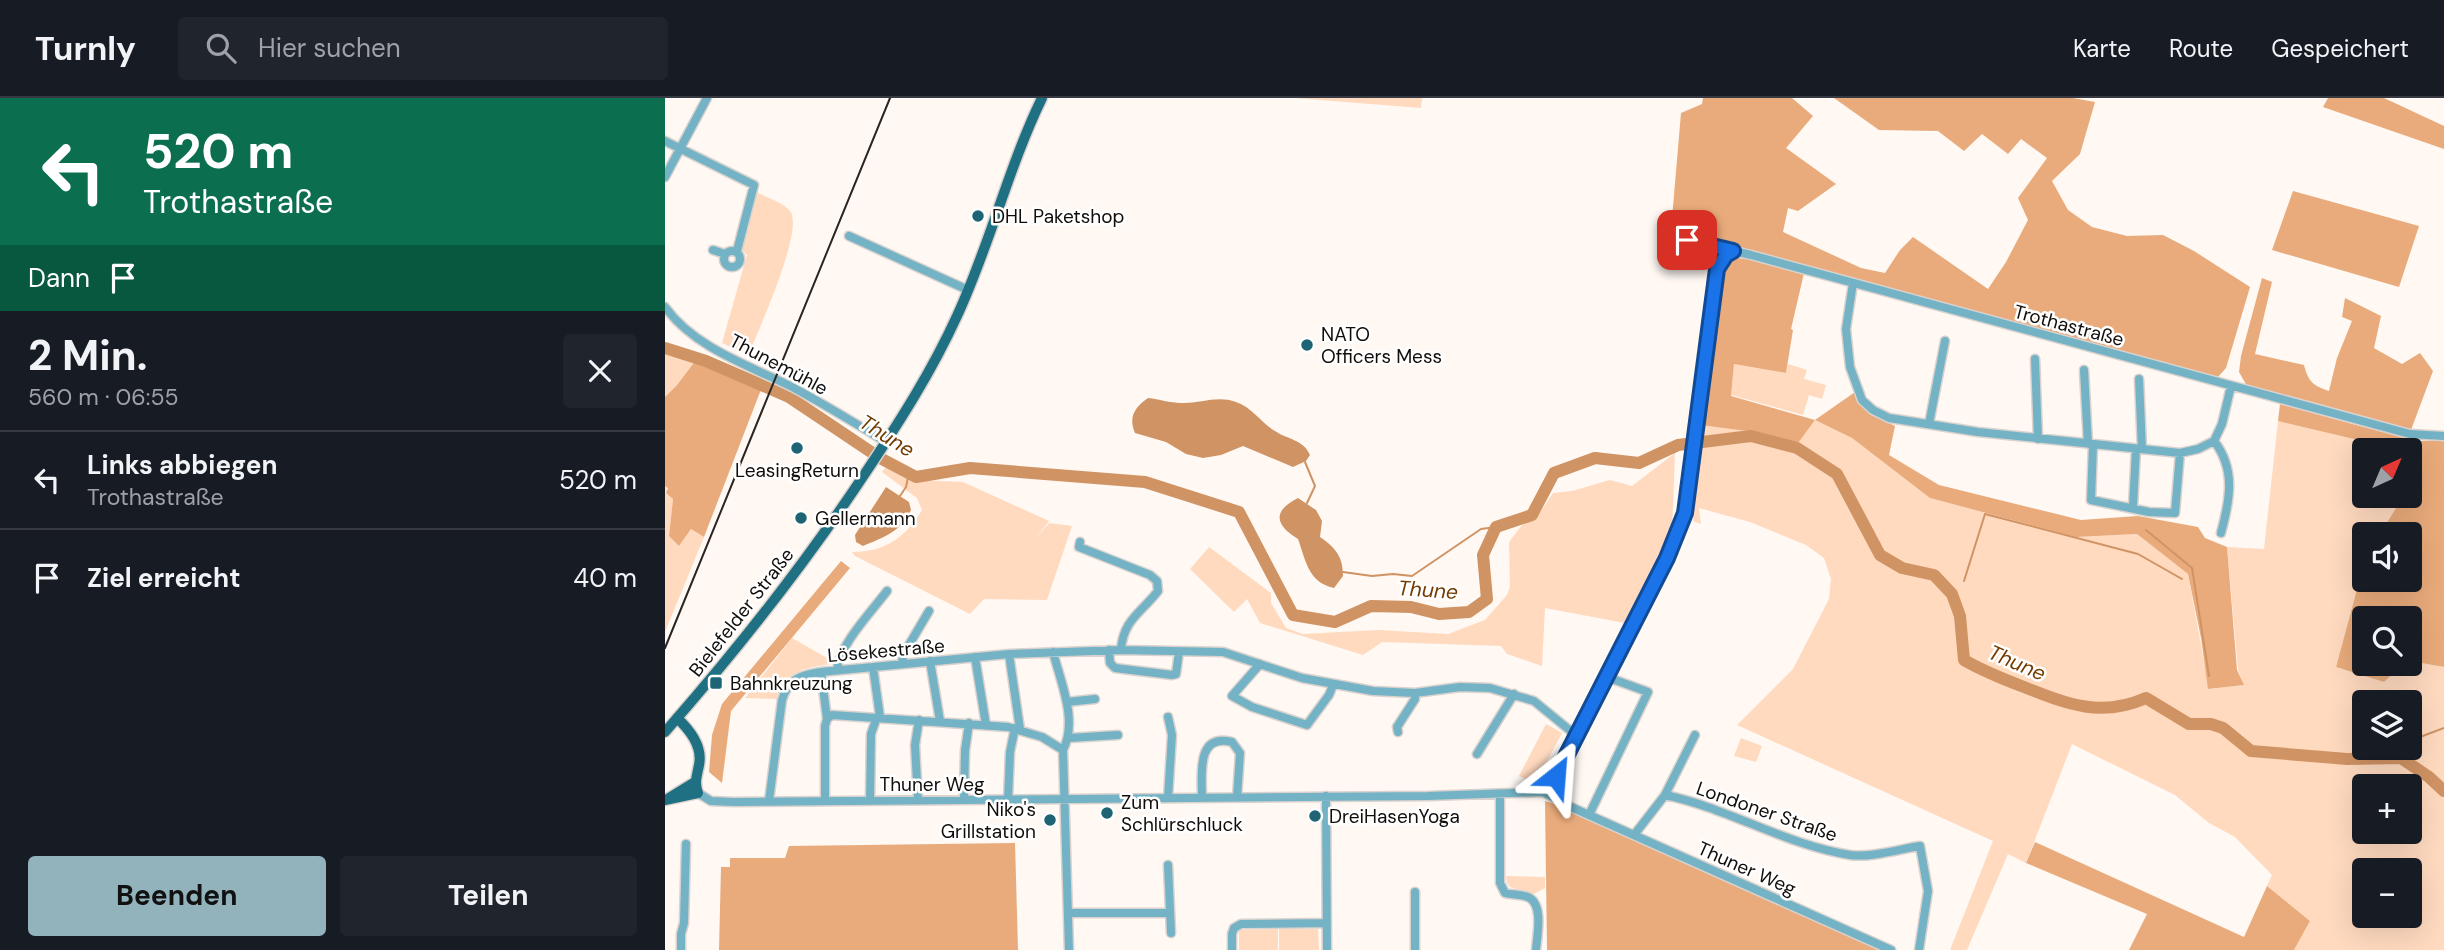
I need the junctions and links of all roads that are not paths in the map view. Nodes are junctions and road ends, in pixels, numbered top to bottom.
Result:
1 (707, 98) edge
2 (1042, 98) edge
3 (665, 141) edge
4 (680, 149) junction
5 (665, 177) edge
6 (849, 236) dead end
7 (1687, 240) dead end
8 (713, 250) dead end
9 (737, 251) junction
10 (1733, 251) junction
11 (725, 254) junction
12 (1853, 283) junction
13 (968, 290) junction
14 (665, 307) edge
15 (1945, 341) dead end
16 (2035, 359) dead end
17 (2084, 370) dead end
18 (2139, 379) dead end
19 (2231, 386) junction
20 (1929, 424) junction
21 (2444, 436) edge
22 (2038, 439) junction
23 (2214, 441) junction
24 (2091, 445) junction
25 (883, 446) junction
26 (2139, 449) junction
27 (2180, 453) junction
28 (2133, 508) junction
29 (2221, 533) dead end
30 (1078, 548) dead end
31 (887, 591) dead end
32 (929, 611) dead end
33 (1109, 650) junction
34 (1121, 650) junction
35 (1053, 652) junction
36 (1179, 652) junction
37 (1009, 654) junction
38 (975, 657) junction
39 (930, 661) junction
40 (902, 664) junction
41 (1260, 664) junction
42 (873, 667) junction
43 (837, 670) junction
44 (821, 672) junction
45 (1607, 677) junction
46 (1332, 685) junction
47 (1415, 694) junction
48 (1514, 694) junction
49 (1095, 699) dead end
50 (1067, 702) junction
51 (879, 717) junction
52 (1168, 717) dead end
53 (677, 718) junction
54 (827, 719) junction
55 (919, 720) junction
56 (940, 721) junction
57 (969, 723) junction
58 (986, 724) junction
59 (1018, 729) junction
60 (665, 732) edge
61 (1398, 732) dead end
62 (1118, 734) dead end
63 (1695, 735) dead end
64 (1577, 737) junction
65 (1069, 738) junction
66 (1063, 750) junction
67 (1477, 754) dead end
68 (695, 782) junction
69 (1543, 792) junction
70 (698, 793) junction
71 (1500, 795) junction
72 (1665, 795) junction
73 (1326, 796) junction
74 (1202, 797) junction
75 (1237, 797) junction
76 (1168, 798) junction
77 (666, 799) edge
78 (1065, 799) junction
79 (918, 800) junction
80 (964, 800) junction
81 (1008, 800) junction
82 (769, 801) junction
83 (825, 801) junction
84 (870, 801) junction
85 (1589, 815) junction
86 (1634, 835) junction
87 (686, 844) dead end
88 (1168, 865) dead end
89 (1415, 892) dead end
90 (1068, 913) junction
91 (1170, 913) junction
92 (1327, 923) junction
93 (1171, 933) dead end
94 (681, 950) edge
95 (1069, 950) edge
96 (1233, 950) edge
97 (1328, 950) edge
98 (1415, 950) edge
99 (1536, 950) edge
100 (1891, 950) edge
101 (1919, 950) edge

1 - 4 street
2 - 13 main road, Bielefelder Straße
3 - 4 street
4 - 5 street
4 - 9 street
6 - 13 street
7 - 10 street, Trothastraße
8 - 11 street
9 - 11 street
9 - 11 street
10 - 12 street, Trothastraße
10 - 45 street
12 - 19 street, Trothastraße
12 - 20 street
13 - 25 main road, Bielefelder Straße
14 - 25 street, Thunemühle
15 - 20 street
16 - 22 street
17 - 24 street
18 - 26 street
19 - 21 street, Trothastraße
19 - 23 street
20 - 22 street
22 - 24 street
23 - 27 street
23 - 29 street
24 - 26 street
24 - 28 street
25 - 53 main road, Bielefelder Straße
26 - 27 street
26 - 28 street
27 - 28 street
30 - 34 street
31 - 43 street
32 - 40 street
33 - 34 street, Lösekestraße
33 - 35 street, Lösekestraße
33 - 36 street
34 - 36 street, Lösekestraße
35 - 37 street, Lösekestraße
35 - 50 street
36 - 41 street, Lösekestraße
37 - 38 street, Lösekestraße
37 - 59 street
38 - 39 street, Lösekestraße
38 - 58 street
39 - 40 street, Lösekestraße
39 - 56 street
40 - 42 street, Lösekestraße
41 - 46 street, Lösekestraße
41 - 46 street
42 - 43 street, Lösekestraße
42 - 51 street
43 - 44 street, Lösekestraße
44 - 54 street
44 - 82 street, Lösekestraße
45 - 64 street
45 - 85 street
46 - 47 street, Lösekestraße
47 - 48 street, Lösekestraße
47 - 61 street
48 - 64 street, Lösekestraße
48 - 67 street
49 - 50 street
50 - 65 street
51 - 54 street
51 - 55 street
51 - 84 street
52 - 76 street
53 - 60 main road, Bielefelder Straße
53 - 68 main road
54 - 83 street
55 - 56 street
55 - 79 street
56 - 57 street
57 - 58 street
57 - 80 street
58 - 59 street
59 - 66 street
59 - 81 street
62 - 65 street
63 - 72 street, Londoner Straße
64 - 69 street
65 - 66 street
66 - 78 street
68 - 70 main road
68 - 77 main road
69 - 71 street, Thuner Weg
69 - 85 street, Thuner Weg
70 - 77 main road
70 - 82 street, Thuner Weg
71 - 73 street, Thuner Weg
71 - 99 street
72 - 86 street, Londoner Straße
72 - 101 street, Londoner Straße
73 - 75 street, Thuner Weg
73 - 92 street
74 - 75 street, Thuner Weg
74 - 75 street
74 - 76 street, Thuner Weg
76 - 78 street, Thuner Weg
78 - 81 street, Thuner Weg
78 - 90 street
79 - 80 street, Thuner Weg
79 - 84 street, Thuner Weg
80 - 81 street, Thuner Weg
82 - 83 street, Thuner Weg
83 - 84 street, Thuner Weg
85 - 86 street, Thuner Weg
86 - 100 street, Thuner Weg
87 - 94 street
88 - 91 street
89 - 98 street
90 - 91 street
90 - 95 street
91 - 93 street
92 - 96 street
92 - 97 street

